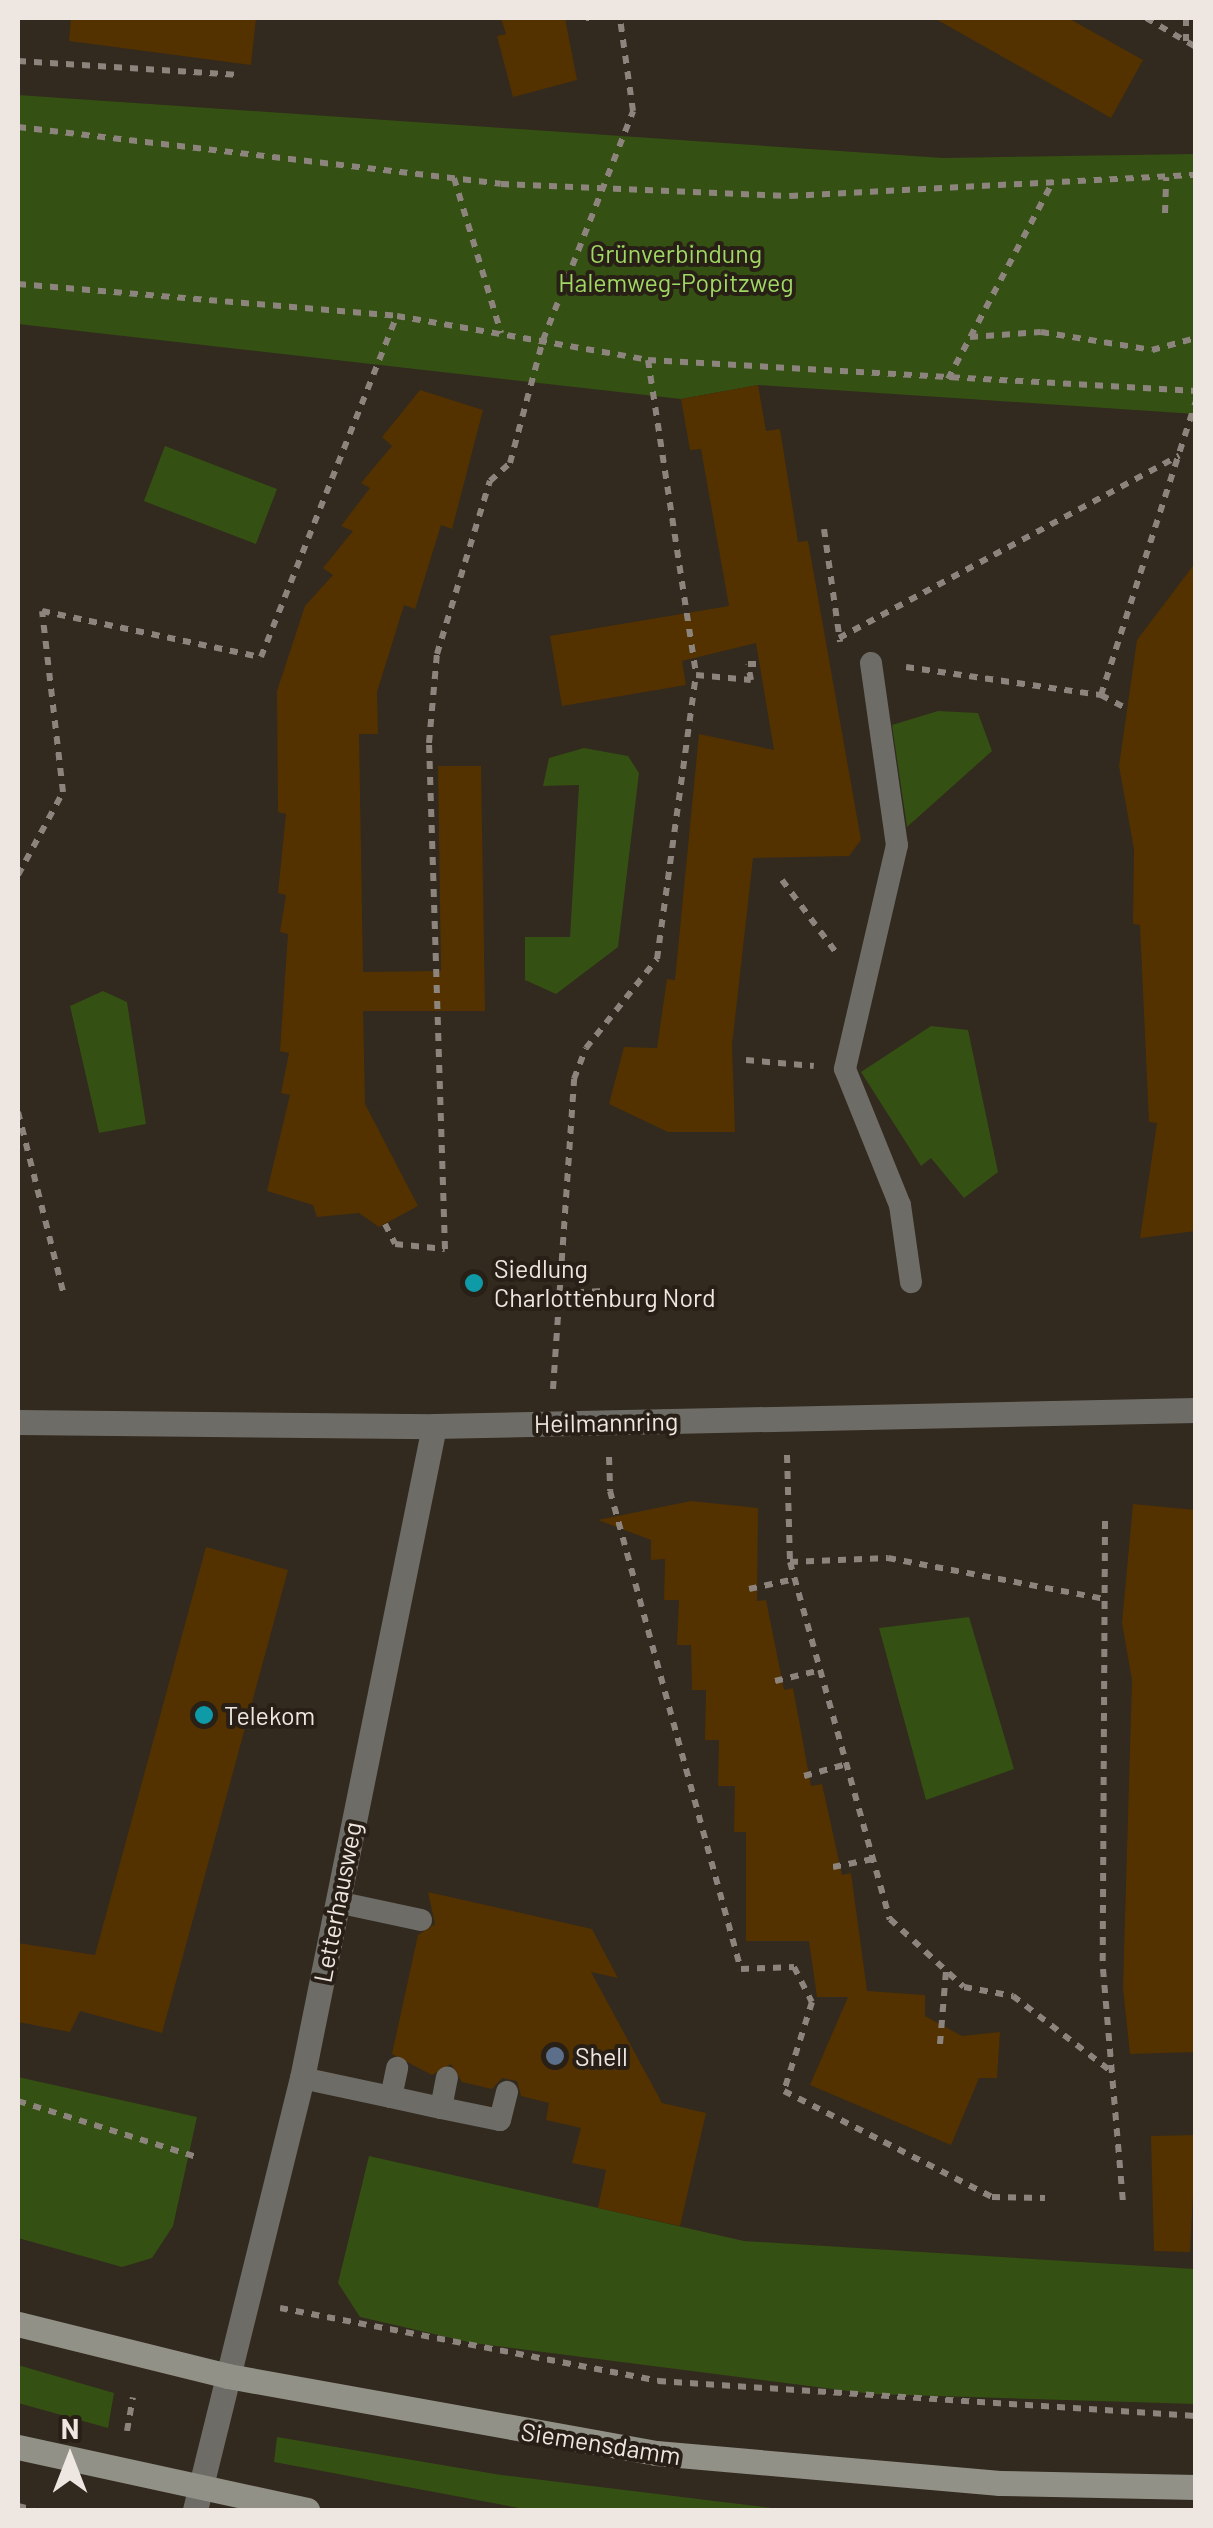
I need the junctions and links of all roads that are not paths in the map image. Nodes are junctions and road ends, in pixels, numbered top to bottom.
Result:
1 (872, 663) road end
2 (911, 1282) dead end
3 (1196, 1410) edge
4 (18, 1422) edge
5 (434, 1426) junction
6 (337, 1902) junction
7 (421, 1920) dead end
8 (398, 2068) dead end
9 (302, 2078) junction
10 (447, 2078) dead end
11 (507, 2092) dead end
12 (391, 2097) junction
13 (441, 2108) junction
14 (18, 2324) edge
15 (228, 2376) junction
16 (18, 2447) edge
17 (1196, 2487) edge
18 (198, 2501) edge
19 (308, 2510) edge

1 - 2 lane
3 - 5 street, Heilmannring
4 - 5 street, Heilmannring
5 - 6 street, Letterhausweg
6 - 7 lane
6 - 9 street, Letterhausweg
8 - 12 lane
9 - 12 lane
9 - 15 street, Letterhausweg
10 - 13 lane
11 - 13 lane
12 - 13 lane
14 - 15 main road, Siemensdamm
15 - 17 main road, Siemensdamm
15 - 18 street, Letterhausweg
16 - 18 main road
18 - 19 main road

